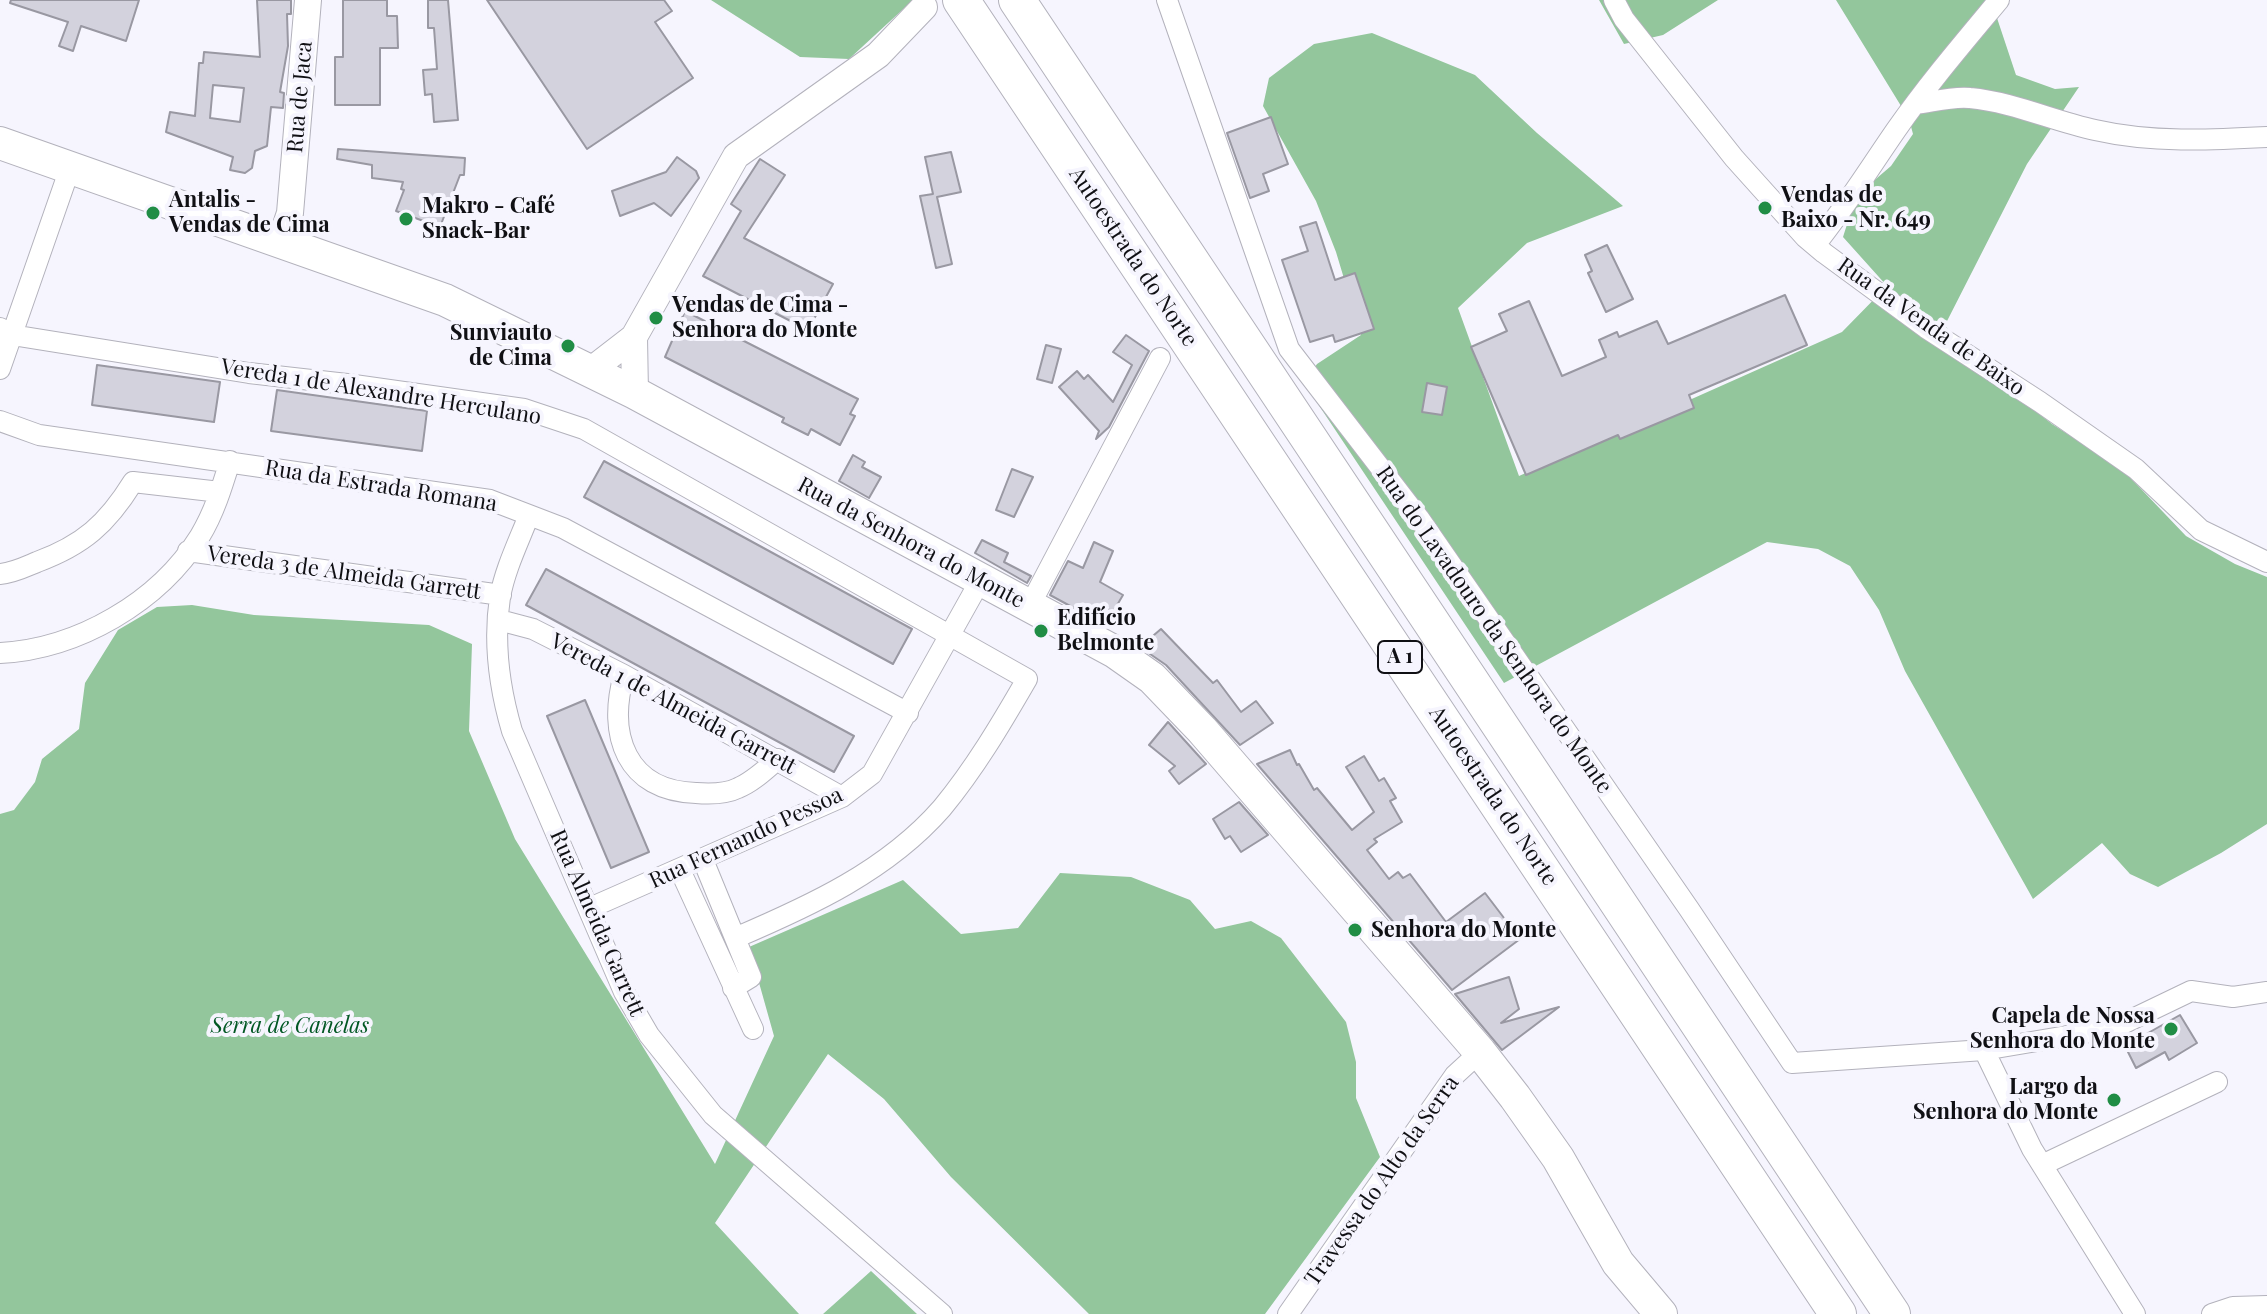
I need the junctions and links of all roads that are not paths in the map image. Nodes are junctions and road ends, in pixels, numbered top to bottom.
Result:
1 (308, 0) edge
2 (961, 0) edge
3 (1017, 0) edge
4 (1167, 0) edge
5 (1614, 0) edge
6 (1999, 0) edge
7 (924, 7) dead end
8 (1915, 104) junction
9 (2267, 137) edge
10 (0, 143) edge
11 (70, 168) junction
12 (281, 240) junction
13 (1815, 245) junction
14 (6, 332) edge
15 (634, 337) junction
16 (1160, 358) dead end
17 (0, 369) edge
18 (590, 371) junction
19 (635, 393) junction
20 (0, 421) edge
21 (230, 461) junction
22 (220, 492) junction
23 (529, 515) junction
24 (188, 551) junction
25 (2267, 562) edge
26 (0, 574) edge
27 (980, 581) junction
28 (501, 595) junction
29 (1029, 607) junction
30 (499, 620) junction
31 (950, 634) junction
32 (0, 653) edge
33 (624, 675) junction
34 (908, 713) junction
35 (778, 759) junction
36 (842, 797) junction
37 (703, 860) junction
38 (680, 870) junction
39 (590, 908) junction
40 (735, 938) junction
41 (733, 988) junction
42 (2267, 992) edge
43 (753, 1029) dead end
44 (1984, 1050) junction
45 (1480, 1052) junction
46 (2217, 1082) dead end
47 (2042, 1165) junction
48 (2267, 1306) edge
49 (942, 1314) edge
50 (1288, 1314) edge
51 (1661, 1314) edge
52 (1838, 1314) edge
53 (1892, 1314) edge
54 (2135, 1314) edge
55 (2212, 1314) edge

1 - 12 street, Rua de Jaca
2 - 52 highway, Autoestrada do Norte / A 1
3 - 53 highway, Autoestrada do Norte / A 1
4 - 44 street, Rua do Lavadouro da Senhora do Monte
5 - 13 street, Rua da Venda de Baixo
6 - 8 street
7 - 15 street
8 - 9 street
8 - 13 street
10 - 11 main road, Rua da Senhora do Monte
11 - 12 main road, Rua da Senhora do Monte
11 - 14 street
12 - 18 main road, Rua da Senhora do Monte
13 - 25 street, Rua da Venda de Baixo
14 - 17 street
14 - 31 street, Vereda 1 de Alexandre Herculano
15 - 18 street
15 - 19 street
16 - 29 street
18 - 19 main road, Rua da Senhora do Monte
19 - 27 main road, Rua da Senhora do Monte
20 - 21 street, Rua da Estrada Romana
21 - 22 street
21 - 23 street, Rua da Estrada Romana
22 - 24 street
22 - 26 street
23 - 28 street, Rua Almeida Garrett
23 - 34 street, Rua da Estrada Romana
24 - 28 street, Vereda 3 de Almeida Garrett
24 - 32 street
27 - 29 main road, Rua da Senhora do Monte
27 - 31 street, Rua Fernando Pessoa
28 - 30 street, Rua Almeida Garrett
29 - 45 main road, Rua da Senhora do Monte
30 - 33 street, Vereda 1 de Almeida Garrett
30 - 39 street, Rua Almeida Garrett
31 - 34 street, Rua Fernando Pessoa
31 - 40 street, Vereda 1 de Alexandre Herculano
33 - 35 street, Vereda 1 de Almeida Garrett
33 - 35 street
34 - 36 street, Rua Fernando Pessoa
35 - 36 street, Vereda 1 de Almeida Garrett
36 - 37 street, Rua Fernando Pessoa
37 - 38 street, Rua Fernando Pessoa
37 - 40 street
38 - 39 street, Rua Fernando Pessoa
38 - 41 street
39 - 49 street, Rua Almeida Garrett
40 - 41 street
41 - 43 street
42 - 44 street
44 - 47 street
45 - 50 street, Travessa do Alto da Serra
45 - 51 main road, Rua da Senhora do Monte
46 - 47 street
47 - 54 street
48 - 55 street

